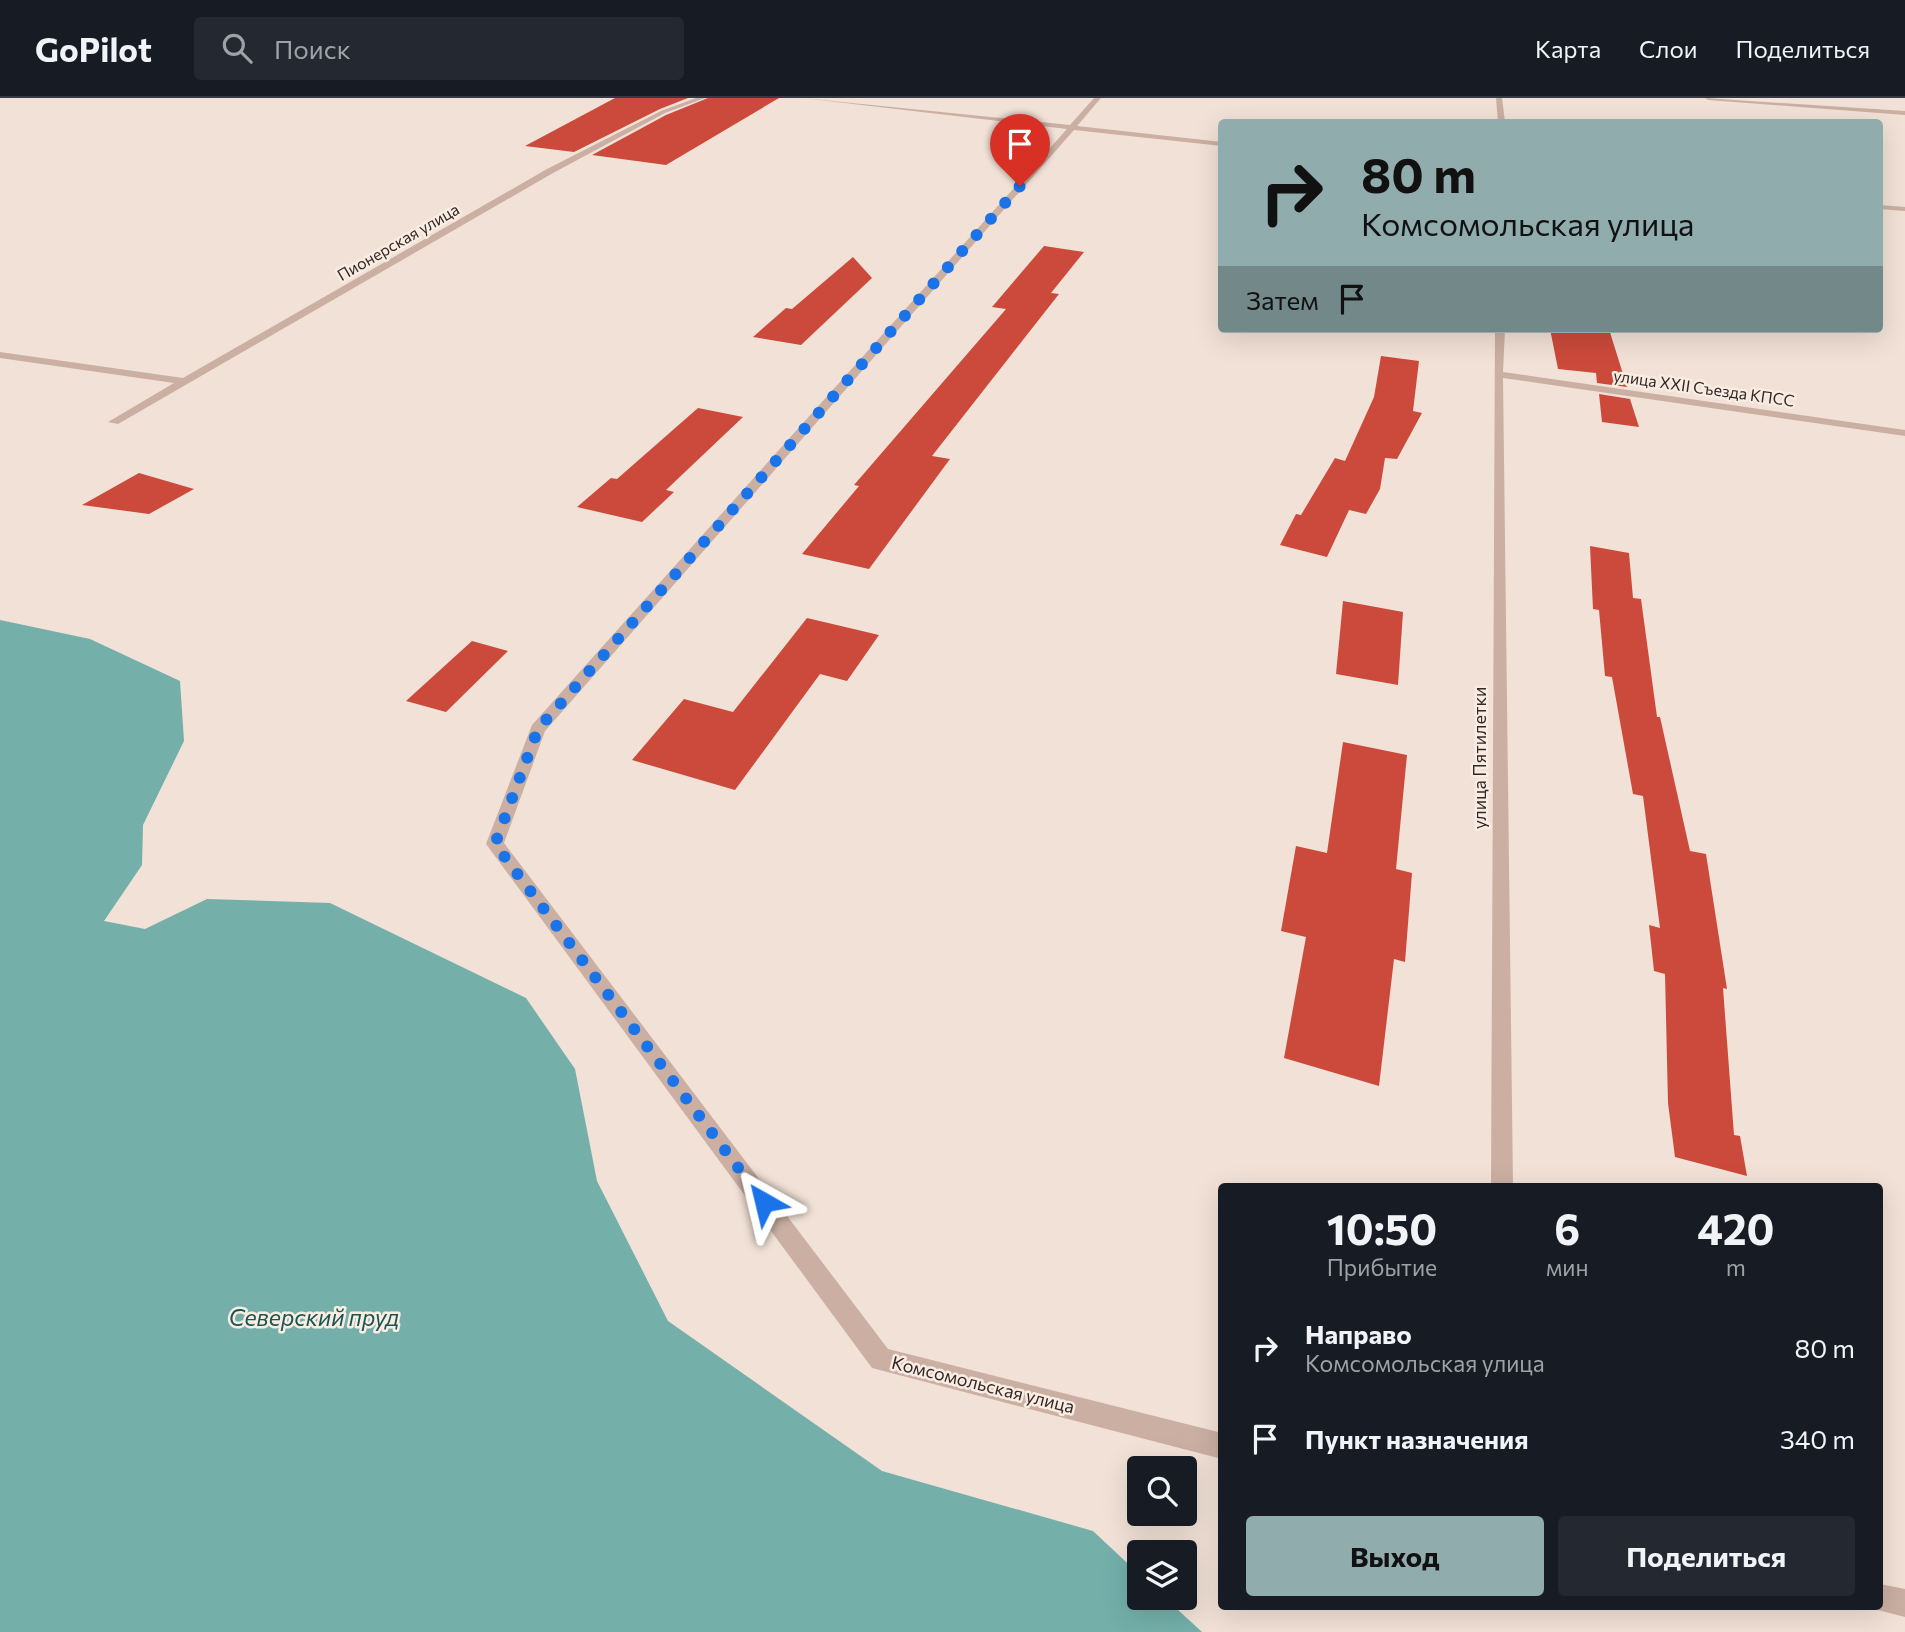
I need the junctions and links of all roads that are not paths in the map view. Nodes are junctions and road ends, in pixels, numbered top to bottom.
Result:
1 (702, 98) edge
2 (805, 98) edge
3 (1098, 98) edge
4 (1499, 98) edge
5 (1708, 98) edge
6 (1889, 105) dead end
7 (1895, 112) junction
8 (1905, 113) edge
9 (1502, 119) edge
10 (1905, 124) edge
11 (1072, 128) junction
12 (1218, 144) edge
13 (1883, 207) edge
14 (1905, 209) edge
15 (1500, 333) edge
16 (0, 355) edge
17 (1498, 374) junction
18 (184, 381) junction
19 (114, 422) dead end
20 (1905, 433) edge
21 (1502, 1183) edge
22 (1218, 1445) edge
23 (1883, 1599) edge
24 (1905, 1603) edge

1 - 18 street, Пионерская улица
2 - 11 street
3 - 11 street, Комсомольская улица
4 - 9 street
5 - 7 street
6 - 7 street
7 - 8 street
7 - 10 street
11 - 12 street
11 - 22 street, Комсомольская улица
13 - 14 street
15 - 17 street, улица Пятилетки
16 - 18 street
17 - 20 street, улица XXII Съезда КПСС
17 - 21 street, улица Пятилетки
18 - 19 street, Пионерская улица
23 - 24 street

